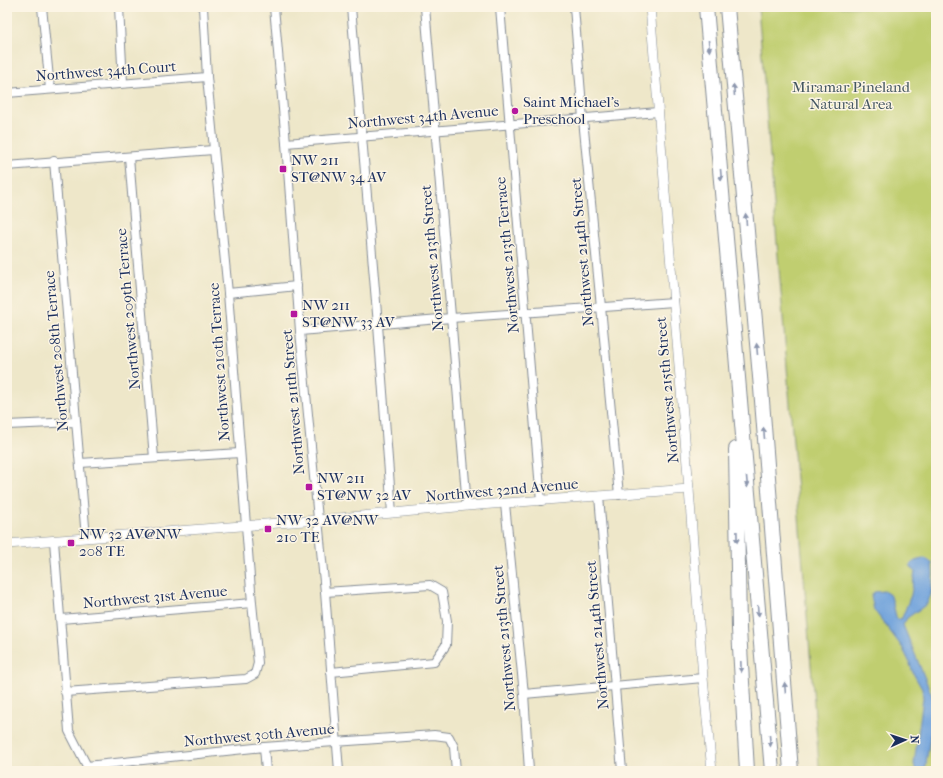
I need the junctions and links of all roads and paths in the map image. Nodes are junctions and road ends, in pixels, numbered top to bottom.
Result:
1 (42, 7) edge
2 (118, 7) edge
3 (203, 7) edge
4 (274, 7) edge
5 (351, 7) edge
6 (426, 7) edge
7 (500, 7) edge
8 (574, 7) edge
9 (650, 7) edge
10 (706, 7) edge
11 (727, 7) edge
12 (207, 78) junction
13 (123, 83) junction
14 (50, 89) junction
15 (7, 93) edge
16 (658, 112) junction
17 (583, 118) junction
18 (510, 124) junction
19 (436, 130) junction
20 (362, 136) junction
21 (286, 143) junction
22 (214, 150) junction
23 (129, 157) junction
24 (54, 161) junction
25 (7, 166) edge
26 (297, 286) junction
27 (228, 293) junction
28 (674, 302) junction
29 (602, 307) junction
30 (525, 312) junction
31 (451, 318) junction
32 (378, 325) junction
33 (300, 331) junction
34 (740, 401) junction
35 (76, 422) junction
36 (7, 424) edge
37 (240, 452) junction
38 (154, 458) junction
39 (80, 463) junction
40 (689, 489) junction
41 (619, 495) junction
42 (599, 496) junction
43 (541, 501) junction
44 (506, 504) junction
45 (467, 506) junction
46 (392, 513) junction
47 (318, 520) junction
48 (246, 526) junction
49 (86, 538) junction
50 (54, 541) junction
51 (7, 544) edge
52 (325, 592) junction
53 (252, 603) junction
54 (61, 619) junction
55 (331, 672) junction
56 (703, 678) junction
57 (615, 686) junction
58 (65, 692) junction
59 (524, 694) junction
60 (788, 727) junction
61 (336, 742) junction
62 (264, 747) junction
63 (88, 768) edge
64 (266, 771) edge
65 (339, 771) edge
66 (456, 771) edge
67 (529, 771) edge
68 (622, 771) edge
69 (712, 771) edge
70 (747, 771) edge
71 (772, 771) edge
72 (791, 771) edge
73 (800, 771) edge

1 - 14 street
2 - 13 street
3 - 12 street, Northwest 210th Terrace
4 - 21 street, Northwest 211th Street
5 - 20 street
6 - 19 street, Northwest 213th Street
7 - 18 street, Northwest 213th Terrace
8 - 17 street, Northwest 214th Street
9 - 16 street, Northwest 215th Street
10 -> 34 highway
60 -> 11 highway
12 - 13 street, Northwest 34th Court
12 - 22 street, Northwest 210th Terrace
13 - 14 street, Northwest 34th Court
14 - 15 street, Northwest 34th Court
16 - 17 street, Northwest 34th Avenue
16 - 28 street, Northwest 215th Street
17 - 18 street, Northwest 34th Avenue
17 - 29 street, Northwest 214th Street
18 - 19 street, Northwest 34th Avenue
18 - 30 street, Northwest 213th Terrace
19 - 20 street, Northwest 34th Avenue
19 - 31 street, Northwest 213th Street
20 - 21 street, Northwest 34th Avenue
20 - 32 street
21 - 26 street, Northwest 211th Street
22 - 23 street
22 - 27 street, Northwest 210th Terrace
23 - 24 street
23 - 38 street, Northwest 209th Terrace
24 - 25 street
24 - 35 street, Northwest 208th Terrace
26 - 27 street
26 - 33 street, Northwest 211th Street
27 - 37 street, Northwest 210th Terrace
28 - 29 street
28 - 40 street, Northwest 215th Street
29 - 30 street
29 - 41 street, Northwest 214th Street
30 - 31 street
30 - 43 street, Northwest 213th Terrace
31 - 32 street
31 - 45 street, Northwest 213th Street
32 - 33 street
32 - 46 street
33 - 47 street, Northwest 211th Street
34 -> 70 highway
34 -> 71 highway
35 - 36 street
35 - 39 street, Northwest 208th Terrace
37 - 38 street
37 - 48 street, Northwest 210th Terrace
38 - 39 street
39 - 49 street, Northwest 208th Terrace
40 - 41 street, Northwest 32nd Avenue
40 - 56 street, Northwest 215th Street
41 - 42 street, Northwest 32nd Avenue
42 - 43 street, Northwest 32nd Avenue
42 - 57 street, Northwest 214th Street
43 - 44 street, Northwest 32nd Avenue
44 - 45 street, Northwest 32nd Avenue
44 - 59 street, Northwest 213th Street
45 - 46 street, Northwest 32nd Avenue
46 - 47 street, Northwest 32nd Avenue
47 - 48 street, Northwest 32nd Avenue
47 - 52 street, Northwest 211th Street
48 - 49 street, Northwest 32nd Avenue
48 - 53 street, Northwest 210th Terrace
49 - 50 street, Northwest 32nd Avenue
50 - 51 street, Northwest 32nd Avenue
50 - 54 street
52 - 55 street, Northwest 211th Street
52 - 55 street
53 - 54 street, Northwest 31st Avenue
53 - 58 street, Northwest 210th Terrace
54 - 58 street
55 - 61 street, Northwest 211th Street
56 - 57 street
56 - 69 street, Northwest 215th Street
57 - 59 street
57 - 68 street, Northwest 214th Street
58 - 63 street
59 - 67 street, Northwest 213th Street
60 - 72 highway
60 - 73 highway
61 - 62 street, Northwest 30th Avenue
61 - 65 street, Northwest 211th Street
61 - 66 street, Northwest 30th Avenue
62 - 63 street, Northwest 30th Avenue
62 - 64 street

